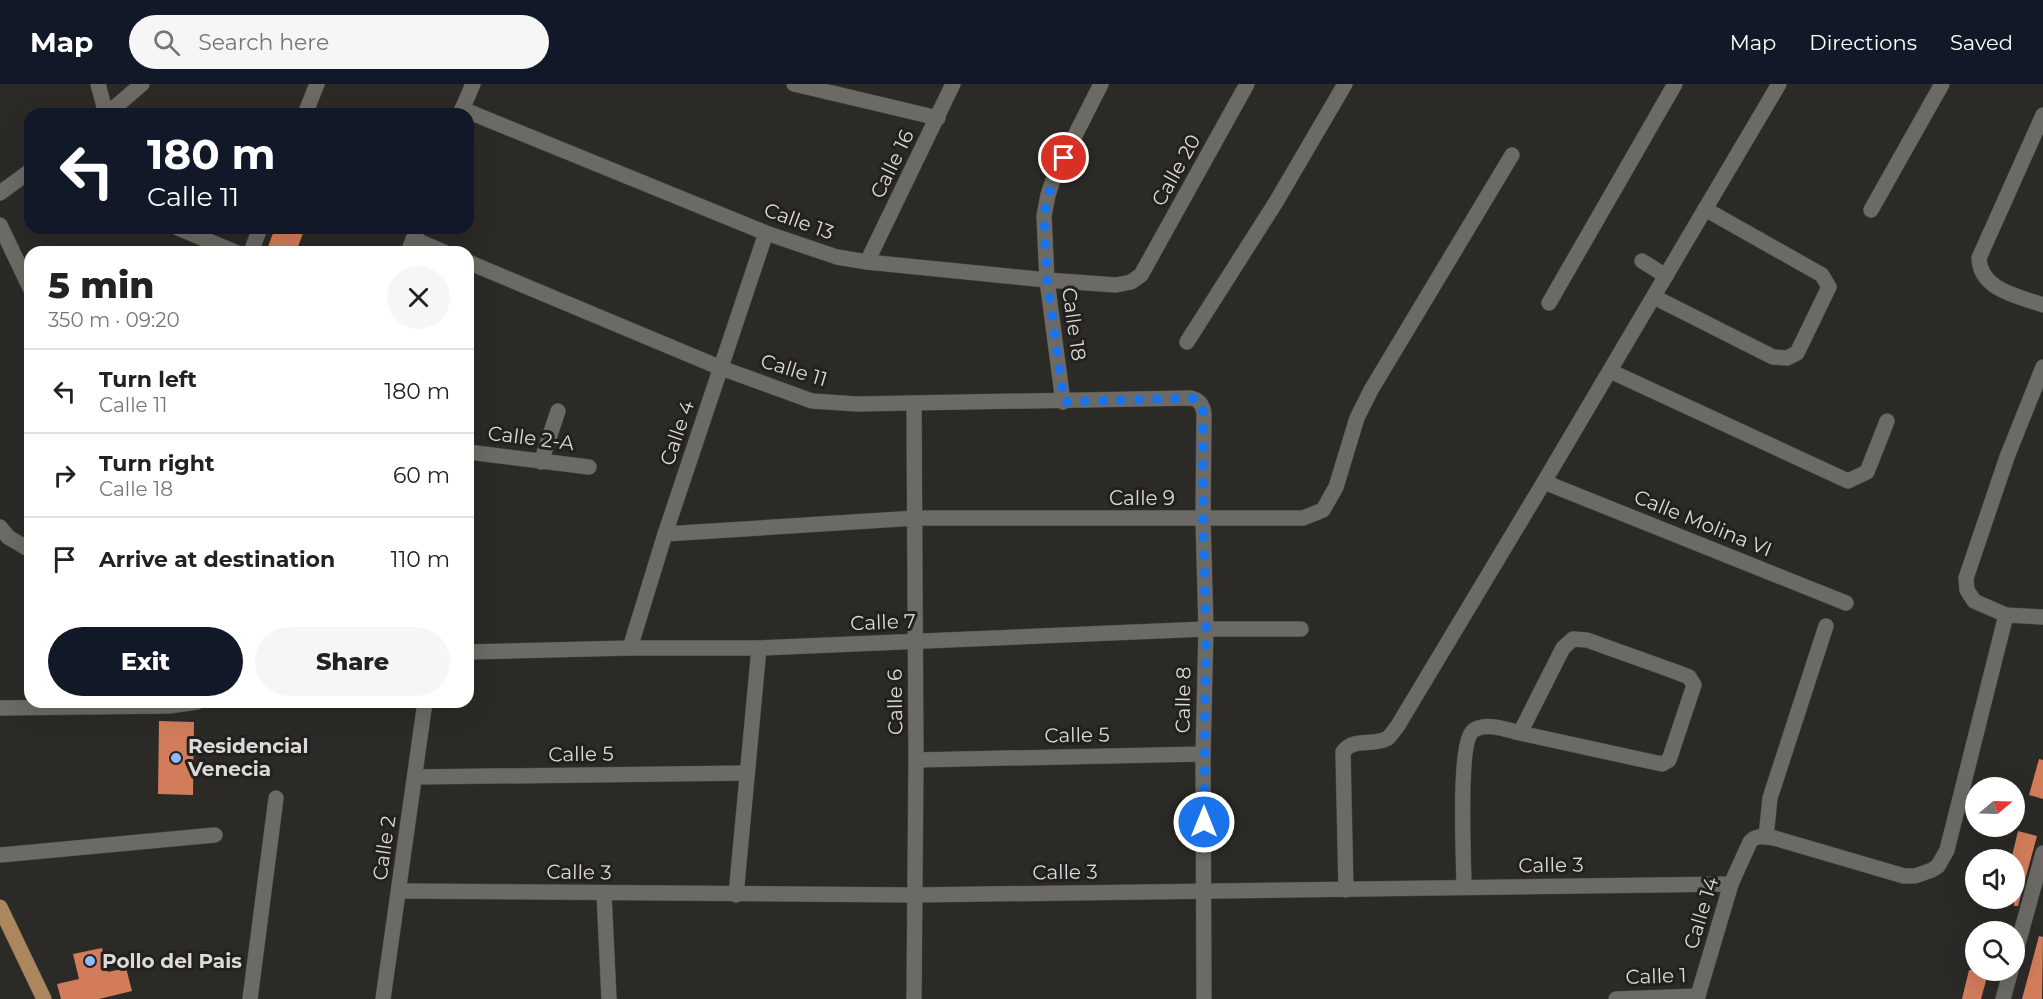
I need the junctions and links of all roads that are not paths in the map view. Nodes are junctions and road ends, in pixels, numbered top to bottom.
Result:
1 (98, 84) edge
2 (142, 84) edge
3 (317, 84) edge
4 (472, 84) edge
5 (794, 84) edge
6 (953, 84) edge
7 (1101, 84) edge
8 (1248, 84) edge
9 (1345, 84) edge
10 (1675, 84) edge
11 (1779, 84) edge
12 (1942, 84) edge
13 (105, 108) edge
14 (114, 108) edge
15 (307, 108) edge
16 (462, 108) edge
17 (2043, 115) edge
18 (474, 116) edge
19 (938, 118) junction
20 (1512, 155) dead end
21 (24, 175) edge
22 (0, 193) edge
23 (1871, 210) dead end
24 (1709, 211) junction
25 (0, 225) edge
26 (766, 233) junction
27 (192, 234) edge
28 (413, 240) edge
29 (221, 246) edge
30 (428, 246) edge
31 (1642, 261) dead end
32 (867, 262) junction
33 (474, 265) edge
34 (24, 275) edge
35 (1142, 275) joint
36 (1666, 276) junction
37 (1047, 280) junction
38 (1657, 299) junction
39 (1549, 303) dead end
40 (2043, 305) edge
41 (1187, 342) dead end
42 (2043, 367) edge
43 (721, 368) junction
44 (1610, 371) junction
45 (1064, 402) junction
46 (1201, 402) joint
47 (914, 404) junction
48 (558, 411) dead end
49 (1887, 421) dead end
50 (474, 453) edge
51 (541, 462) junction
52 (589, 467) dead end
53 (1544, 482) junction
54 (916, 518) junction
55 (1203, 519) junction
56 (0, 527) edge
57 (665, 534) junction
58 (24, 546) edge
59 (1846, 603) dead end
60 (2006, 615) junction
61 (2043, 617) edge
62 (1826, 626) dead end
63 (1206, 629) junction
64 (1301, 629) dead end
65 (915, 641) junction
66 (630, 648) junction
67 (759, 648) junction
68 (474, 652) edge
69 (0, 708) edge
70 (24, 708) edge
71 (424, 708) edge
72 (1520, 733) junction
73 (1203, 754) junction
74 (916, 759) junction
75 (747, 773) junction
76 (416, 777) junction
77 (276, 798) dead end
78 (215, 835) dead end
79 (1766, 837) junction
80 (2043, 853) edge
81 (0, 855) edge
82 (1731, 884) junction
83 (1464, 887) junction
84 (1204, 890) junction
85 (1346, 890) junction
86 (399, 891) junction
87 (604, 893) junction
88 (736, 895) junction
89 (915, 896) junction
90 (0, 907) edge
91 (2024, 921) edge
92 (5, 934) edge
93 (2008, 981) edge
94 (1697, 997) edge
95 (44, 999) edge
96 (250, 999) edge
97 (383, 999) edge
98 (609, 999) edge
99 (914, 999) edge
100 (1204, 999) edge
101 (1616, 999) edge
102 (2003, 999) edge

1 - 13 street
2 - 14 street
3 - 15 street
4 - 16 street
5 - 19 street
6 - 19 street, Calle 16
7 - 37 street, Calle 18
8 - 35 street, Calle 20
9 - 41 street
10 - 39 street
11 - 24 street
12 - 23 street
17 - 40 street
18 - 26 street, Calle 13
19 - 32 street, Calle 16
20 - 55 street, Calle 9
21 - 22 street
24 - 36 street
24 - 38 street
25 - 34 street
26 - 32 street, Calle 13
26 - 43 street, Calle 4
27 - 29 street
28 - 30 street
31 - 36 street
32 - 37 street, Calle 13
33 - 43 street, Calle 11
35 - 37 street, Calle 13
36 - 38 street
37 - 45 street, Calle 18
38 - 44 street
42 - 60 street
43 - 47 street, Calle 11
43 - 57 street, Calle 4
44 - 49 street
44 - 53 street
45 - 46 street, Calle 11
45 - 47 street, Calle 11
46 - 55 street, Calle 8
47 - 54 street, Calle 6
48 - 51 street
50 - 51 street, Calle 2-A
51 - 52 street, Calle 2-A
53 - 59 street, Calle Molina VI
53 - 85 street
54 - 55 street, Calle 9
54 - 57 street, Calle 9
54 - 65 street, Calle 6
55 - 63 street, Calle 8
56 - 58 street
57 - 66 street, Calle 4
60 - 61 street
60 - 79 street
62 - 79 street
63 - 64 street, Calle 7
63 - 65 street, Calle 7
63 - 73 street, Calle 8
65 - 67 street, Calle 7
65 - 74 street, Calle 6
66 - 67 street, Calle 7
66 - 68 street, Calle 7
67 - 75 street
69 - 70 street
71 - 76 street, Calle 2
72 - 72 street
72 - 83 street
73 - 74 street, Calle 5
73 - 84 street, Calle 8
74 - 89 street, Calle 6
75 - 76 street, Calle 5
75 - 88 street
76 - 86 street, Calle 2
77 - 96 street
78 - 81 street
79 - 82 street, Calle 14
80 - 91 street
82 - 83 street, Calle 3
82 - 94 street, Calle 14
83 - 85 street, Calle 3
84 - 85 street, Calle 3
84 - 89 street, Calle 3
84 - 100 street, Calle 8
86 - 87 street, Calle 3
86 - 97 street, Calle 2
87 - 88 street, Calle 3
87 - 98 street
88 - 89 street, Calle 3
89 - 99 street, Calle 6
90 - 92 main road
92 - 95 main road
93 - 102 street
94 - 101 street, Calle 1

